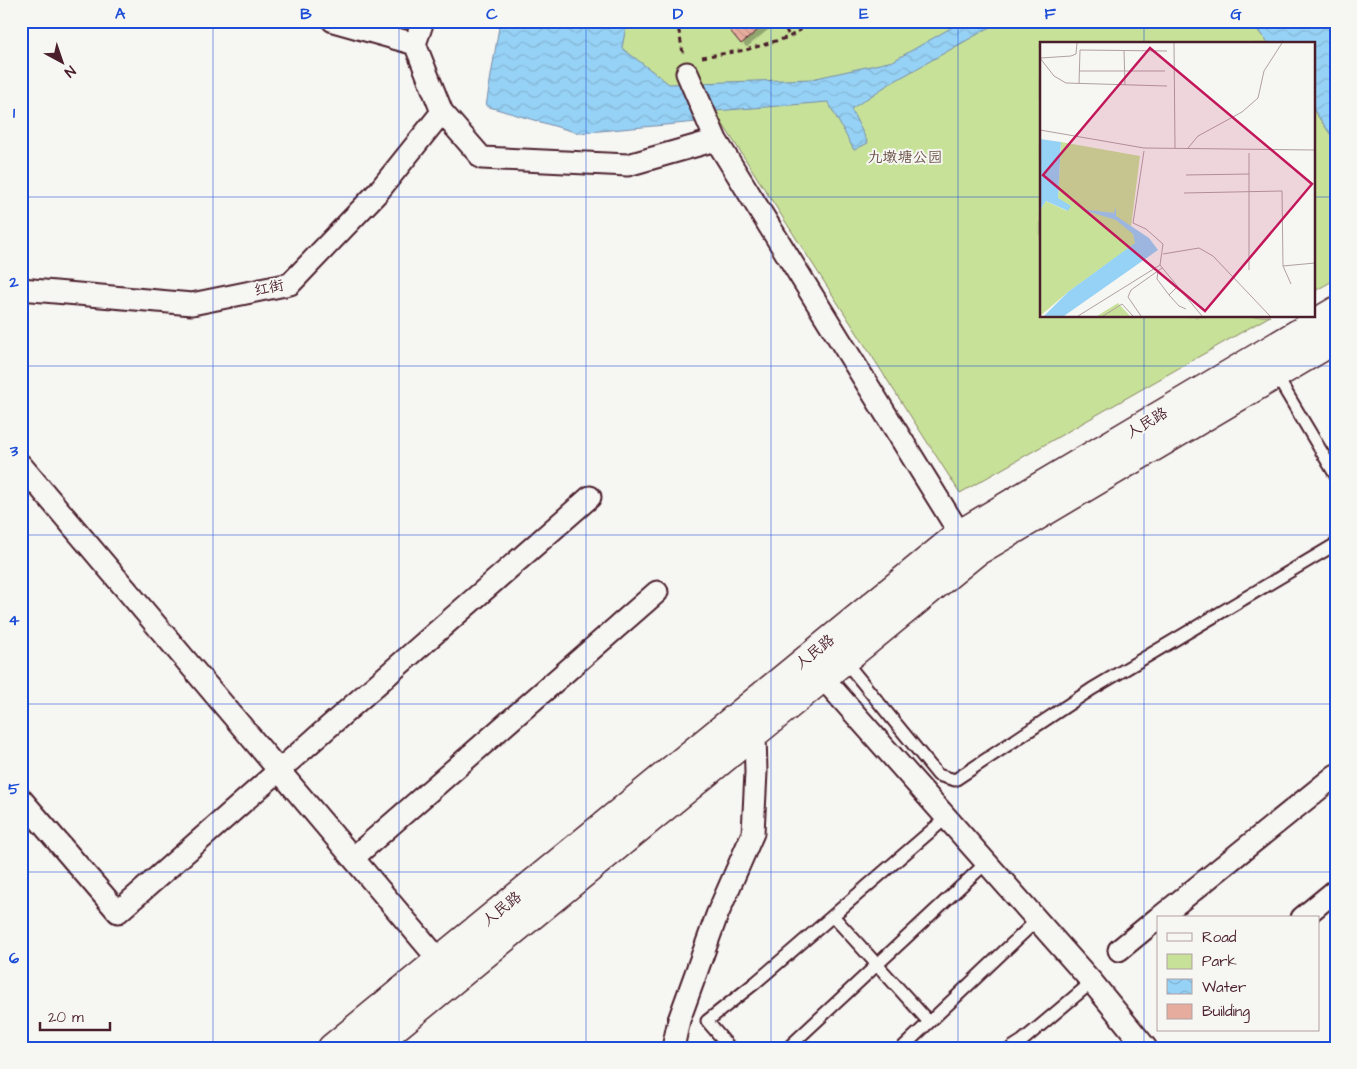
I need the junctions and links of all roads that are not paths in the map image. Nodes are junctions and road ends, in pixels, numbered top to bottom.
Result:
1 (333, 21) edge
2 (423, 21) edge
3 (392, 29) edge
4 (415, 44) junction
5 (686, 66) road end
6 (442, 112) junction
7 (716, 140) junction
8 (21, 289) edge
9 (1336, 311) edge
10 (1336, 339) edge
11 (1276, 375) junction
12 (21, 466) edge
13 (1336, 476) edge
14 (590, 496) dead end
15 (960, 534) junction
16 (1336, 544) edge
17 (656, 592) dead end
18 (844, 660) junction
19 (823, 678) junction
20 (755, 733) junction
21 (1333, 783) edge
22 (21, 799) edge
23 (946, 818) junction
24 (353, 858) junction
25 (986, 863) junction
26 (1336, 890) edge
27 (833, 916) junction
28 (1161, 916) edge
29 (1304, 916) edge
30 (1157, 919) edge
31 (1037, 920) junction
32 (1119, 950) dead end
33 (439, 960) junction
34 (1092, 982) junction
35 (929, 1022) junction
36 (791, 1045) dead end
37 (332, 1048) edge
38 (370, 1048) edge
39 (673, 1048) edge
40 (730, 1048) edge
41 (902, 1048) edge
42 (1011, 1048) edge
43 (1146, 1048) edge

1 - 3 street
2 - 4 street
3 - 4 street
4 - 6 street
5 - 7 street
6 - 7 street
6 - 8 street, 红街
7 - 15 street
9 - 15 main road, 人民路
10 - 11 main road, 人民路
11 - 13 lane
11 - 18 main road, 人民路
12 - 24 street
14 - 22 street
15 - 33 main road, 人民路
16 - 18 lane
17 - 24 street
18 - 19 main road, 人民路
19 - 20 main road, 人民路
19 - 23 street
20 - 38 main road, 人民路
20 - 39 street
21 - 28 street
23 - 25 street
23 - 27 lane
24 - 33 street
25 - 31 street
25 - 36 lane
26 - 29 street
27 - 35 lane
27 - 40 lane
30 - 32 street
31 - 34 street
31 - 35 lane
33 - 37 main road, 人民路
34 - 42 lane
34 - 43 street
35 - 41 lane

